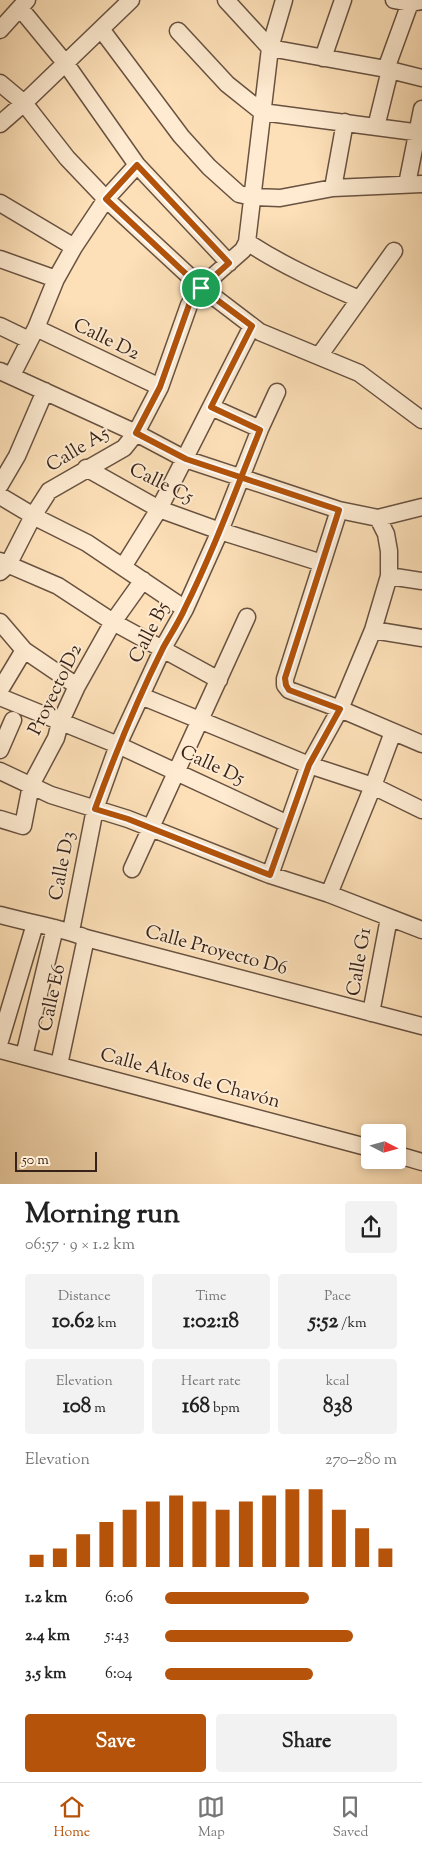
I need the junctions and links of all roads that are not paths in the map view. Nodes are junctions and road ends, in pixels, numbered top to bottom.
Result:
1 (131, 0) edge
2 (226, 0) edge
3 (284, 0) edge
4 (343, 0) edge
5 (394, 0) edge
6 (23, 4) edge
7 (416, 6) edge
8 (101, 29) junction
9 (0, 30) edge
10 (178, 31) dead end
11 (270, 48) junction
12 (323, 58) junction
13 (66, 64) junction
14 (388, 69) junction
15 (422, 78) edge
16 (0, 83) edge
17 (24, 103) junction
18 (422, 108) edge
19 (262, 112) junction
20 (345, 122) junction
21 (0, 124) edge
22 (376, 126) junction
23 (420, 133) edge
24 (137, 165) junction
25 (415, 184) edge
26 (333, 188) junction
27 (252, 197) junction
28 (106, 199) junction
29 (0, 203) edge
30 (247, 242) junction
31 (74, 247) junction
32 (394, 251) dead end
33 (0, 259) edge
34 (229, 263) junction
35 (56, 279) junction
36 (201, 288) junction
37 (359, 300) junction
38 (0, 326) edge
39 (252, 326) junction
40 (33, 334) junction
41 (319, 356) junction
42 (6, 373) edge
43 (160, 387) junction
44 (45, 390) junction
45 (277, 392) dead end
46 (211, 407) junction
47 (422, 420) edge
48 (260, 430) junction
49 (136, 433) junction
50 (186, 459) junction
51 (86, 468) junction
52 (241, 476) junction
53 (0, 485) edge
54 (0, 496) edge
55 (159, 509) junction
56 (339, 510) junction
57 (419, 510) edge
58 (33, 516) junction
59 (378, 518) junction
60 (220, 531) junction
61 (322, 564) junction
62 (3, 566) edge
63 (123, 567) junction
64 (390, 576) junction
65 (143, 580) junction
66 (422, 581) edge
67 (185, 609) junction
68 (247, 617) dead end
69 (0, 622) edge
70 (113, 622) junction
71 (373, 630) junction
72 (422, 638) edge
73 (163, 648) junction
74 (24, 650) junction
75 (219, 680) junction
76 (77, 686) junction
77 (0, 690) edge
78 (141, 696) junction
79 (0, 697) edge
80 (340, 709) junction
81 (13, 720) dead end
82 (201, 720) junction
83 (60, 723) junction
84 (393, 732) junction
85 (422, 744) edge
86 (118, 745) junction
87 (0, 750) edge
88 (309, 765) junction
89 (0, 771) edge
90 (176, 771) junction
91 (31, 785) junction
92 (373, 786) junction
93 (95, 809) junction
94 (422, 810) edge
95 (1, 822) edge
96 (288, 824) junction
97 (151, 828) junction
98 (132, 869) dead end
99 (270, 875) junction
100 (329, 894) junction
101 (0, 915) edge
102 (388, 918) junction
103 (34, 924) junction
104 (63, 930) junction
105 (422, 930) edge
106 (86, 938) junction
107 (371, 1013) junction
108 (422, 1026) edge
109 (0, 1041) edge
110 (0, 1050) edge
111 (24, 1056) junction
112 (59, 1065) junction
113 (361, 1146) edge
114 (406, 1157) edge
115 (422, 1162) edge

1 - 8 street
2 - 11 street
3 - 11 street
4 - 12 street
5 - 7 street
6 - 9 street
6 - 13 street
7 - 14 street
8 - 13 street
8 - 27 street
10 - 19 street
11 - 12 street
11 - 19 street
12 - 14 street
13 - 17 street
13 - 24 street
14 - 15 street
14 - 22 street
16 - 17 street
17 - 21 street
17 - 28 street
18 - 23 street
19 - 20 street
19 - 27 street
20 - 22 street
20 - 26 street
22 - 23 street
23 - 25 street
24 - 28 street
24 - 34 street
25 - 26 street
26 - 27 street
27 - 30 street
28 - 31 street
28 - 36 street
29 - 31 street
30 - 34 street, Calle A5
30 - 37 street
31 - 35 street
32 - 37 street
33 - 35 street
34 - 36 street, Calle A5
35 - 40 street
36 - 39 street
36 - 43 street, Calle A5
37 - 41 street
38 - 40 street, Calle D2
39 - 41 street
39 - 46 street
40 - 42 street
40 - 43 street, Calle D2
41 - 47 street
42 - 44 street
43 - 49 street, Calle A5
44 - 49 street
44 - 53 street
45 - 48 street, Calle B5
46 - 48 street
46 - 50 street
48 - 52 street, Calle B5
49 - 50 street
49 - 51 street, Calle A5
50 - 52 street
50 - 55 street
51 - 55 street, Calle C5
51 - 58 street, Calle A5
52 - 56 street
52 - 60 street, Calle B5
54 - 58 street
55 - 60 street, Calle C5
55 - 63 street
56 - 59 street
56 - 61 street
57 - 59 street
58 - 62 street, Calle A5
58 - 63 street
59 - 64 street
60 - 61 street, Calle C5
60 - 67 street, Calle B5
61 - 80 street
62 - 70 street
63 - 65 street
64 - 66 street
64 - 71 street
65 - 67 street
65 - 70 street, Proyecto D2
67 - 73 street, Calle B5
68 - 75 street
69 - 74 street
70 - 73 street
70 - 76 street, Proyecto D2
71 - 72 street
71 - 80 street
73 - 75 street
73 - 78 street, Calle B5
74 - 76 street
74 - 77 street
75 - 82 street
76 - 83 street, Proyecto D2
78 - 82 street
78 - 86 street, Calle B5
79 - 83 street, Calle D5
80 - 84 street
80 - 88 street
81 - 87 street
82 - 88 street
82 - 90 street
83 - 86 street, Calle D5
83 - 91 street, Proyecto D2
84 - 85 street
84 - 92 street
86 - 90 street, Calle D5
86 - 93 street, Calle B5
88 - 92 street
88 - 96 street
89 - 91 street
90 - 96 street, Calle D5
90 - 97 street
91 - 93 street
91 - 95 street, Proyecto D2
92 - 94 street
92 - 100 street
93 - 97 street
93 - 104 street, Calle D3
96 - 99 street
97 - 98 street
97 - 99 street
99 - 100 street
100 - 102 street
101 - 103 street, Calle Proyecto D6
102 - 105 street
102 - 107 street, Calle G1
103 - 104 street, Calle Proyecto D6
103 - 109 street
104 - 106 street, Calle Proyecto D6
104 - 111 street, Calle D3
106 - 107 street, Calle Proyecto D6
106 - 112 street, Calle E6
107 - 108 street, Calle Proyecto D6
110 - 111 street, Calle Altos de Chavón
111 - 112 street, Calle Altos de Chavón
112 - 113 street, Calle Altos de Chavón
114 - 115 street

